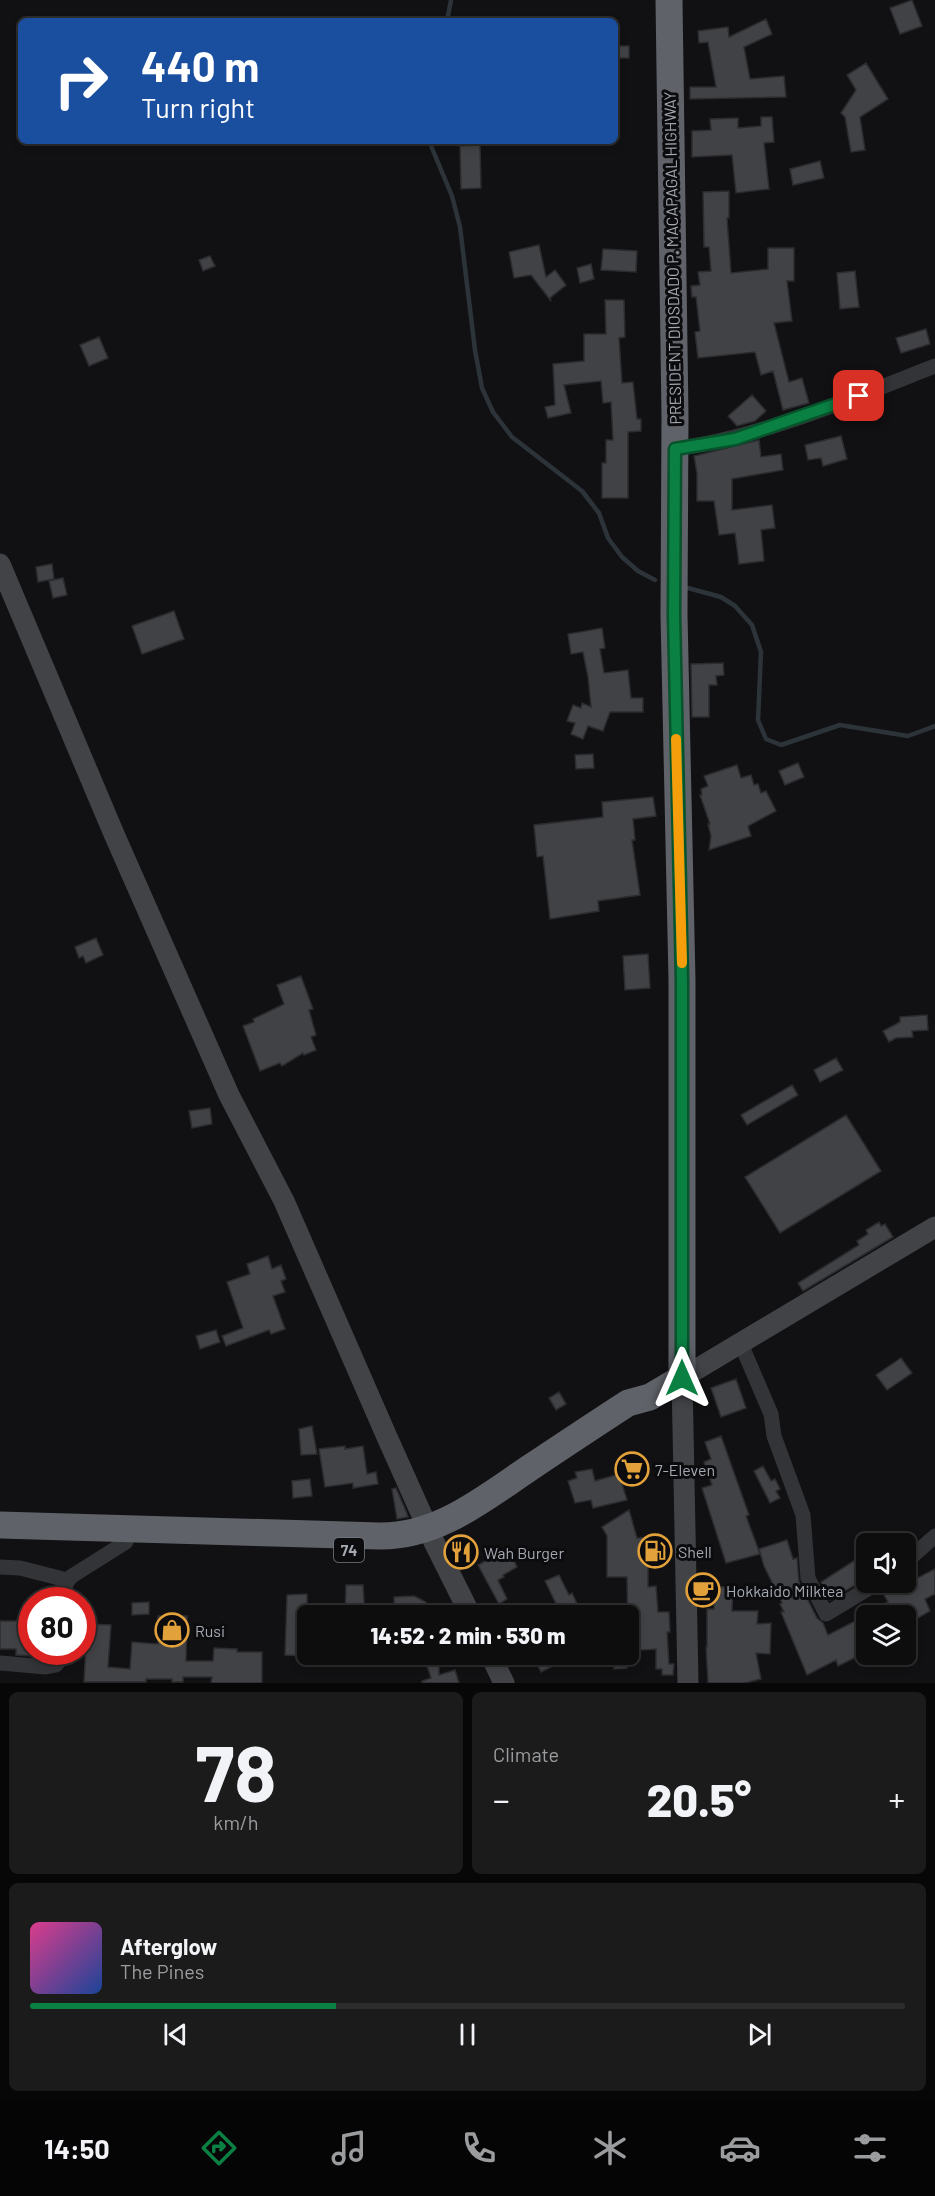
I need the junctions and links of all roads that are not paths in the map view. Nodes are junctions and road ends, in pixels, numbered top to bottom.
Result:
1 (669, 0) edge
2 (935, 366) edge
3 (675, 449) junction
4 (0, 564) edge
5 (935, 1227) edge
6 (741, 1344) junction
7 (682, 1378) junction
8 (0, 1525) edge
9 (431, 1536) junction
10 (935, 1536) edge
11 (0, 1537) edge
12 (183, 1537) junction
13 (126, 1542) junction
14 (916, 1553) edge
15 (0, 1566) edge
16 (67, 1580) junction
17 (64, 1587) edge
18 (861, 1593) edge
19 (466, 1605) edge
20 (0, 1663) edge
21 (18, 1665) edge
22 (23, 1665) edge
23 (56, 1665) edge
24 (495, 1665) edge
25 (504, 1683) edge
26 (688, 1683) edge

1 - 3 highway, PRESIDENT DIOSDADO P. MACAPAGAL HIGHWAY
2 - 3 street
3 - 7 highway, PRESIDENT DIOSDADO P. MACAPAGAL HIGHWAY
4 - 9 street
5 - 6 street
6 - 7 street
6 - 18 street
7 - 9 highway, 74
7 - 26 street
8 - 12 highway, 74
9 - 12 highway, 74
9 - 19 street
10 - 14 street
11 - 13 highway, 74
12 - 13 highway, 74
13 - 16 street
15 - 16 street
16 - 17 street
20 - 21 street
22 - 23 street
24 - 25 street

